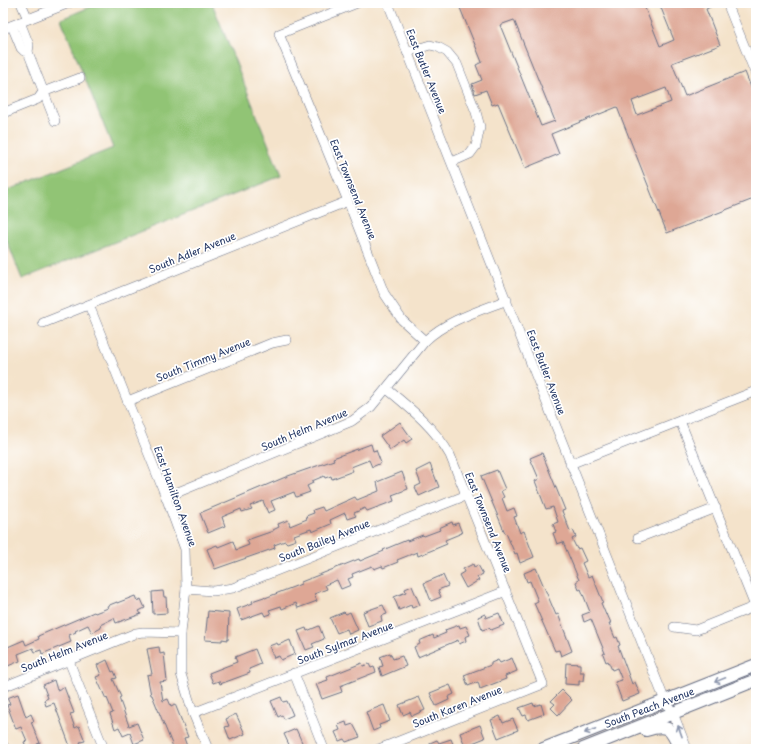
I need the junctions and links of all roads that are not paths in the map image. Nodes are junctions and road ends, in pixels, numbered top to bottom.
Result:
1 (21, 3) edge
2 (69, 3) edge
3 (357, 3) edge
4 (388, 3) edge
5 (727, 3) edge
6 (16, 24) edge
7 (407, 52) junction
8 (756, 75) edge
9 (80, 78) dead end
10 (43, 92) junction
11 (3, 113) edge
12 (55, 121) dead end
13 (452, 162) junction
14 (348, 201) junction
15 (507, 300) junction
16 (89, 305) junction
17 (43, 323) dead end
18 (287, 340) dead end
19 (425, 342) junction
20 (387, 389) junction
21 (756, 391) edge
22 (128, 401) junction
23 (680, 421) junction
24 (570, 464) junction
25 (467, 496) junction
26 (166, 497) junction
27 (716, 508) junction
28 (638, 538) dead end
29 (186, 589) junction
30 (506, 591) junction
31 (756, 606) edge
32 (674, 627) dead end
33 (181, 633) junction
34 (69, 661) junction
35 (756, 665) edge
36 (294, 673) junction
37 (756, 680) edge
38 (543, 684) joint
39 (3, 687) edge
40 (665, 701) junction
41 (193, 713) junction
42 (674, 713) junction
43 (612, 738) junction
44 (3, 745) edge
45 (5, 749) edge
46 (104, 749) edge
47 (208, 749) edge
48 (324, 749) edge
49 (380, 749) edge
50 (543, 749) edge
51 (583, 749) edge
52 (680, 749) edge
53 (687, 749) edge

1 - 6 street
2 - 6 street
3 - 14 street, East Townsend Avenue
4 - 7 street, East Butler Avenue
5 - 8 street
6 - 10 street
7 - 13 street, East Butler Avenue
7 - 13 street
9 - 10 street
10 - 11 street
10 - 12 street
13 - 15 street, East Butler Avenue
14 - 16 street, South Adler Avenue
14 - 19 street, East Townsend Avenue
15 - 19 street, South Helm Avenue
15 - 24 street, East Butler Avenue
16 - 17 street, South Adler Avenue
16 - 22 street, East Hamilton Avenue
18 - 22 street, South Timmy Avenue
19 - 20 street, South Helm Avenue
20 - 25 street, East Townsend Avenue
20 - 26 street, South Helm Avenue
21 - 23 street
22 - 26 street, East Hamilton Avenue
23 - 24 street
23 - 27 street
24 - 40 street, East Butler Avenue
25 - 29 street, South Bailey Avenue
25 - 30 street, East Townsend Avenue
26 - 29 street, East Hamilton Avenue
27 - 28 street
27 - 31 street
29 - 33 street, East Hamilton Avenue
30 - 36 street, South Sylmar Avenue
30 - 38 street, East Townsend Avenue
31 - 32 street
33 - 34 street, South Helm Avenue
33 - 41 street, East Hamilton Avenue
34 - 39 street, South Helm Avenue
34 - 46 street
35 -> 40 main road, South Peach Avenue
36 - 41 street, South Sylmar Avenue
36 - 48 street
37 - 42 main road, South Peach Avenue
38 - 49 street, South Karen Avenue
40 - 42 street, East Butler Avenue
40 -> 50 main road, South Peach Avenue
41 - 47 street, East Hamilton Avenue
42 - 43 main road, South Peach Avenue
53 -> 42 street, East Butler Avenue
43 - 51 main road, South Peach Avenue
43 - 52 main road
44 - 45 street

